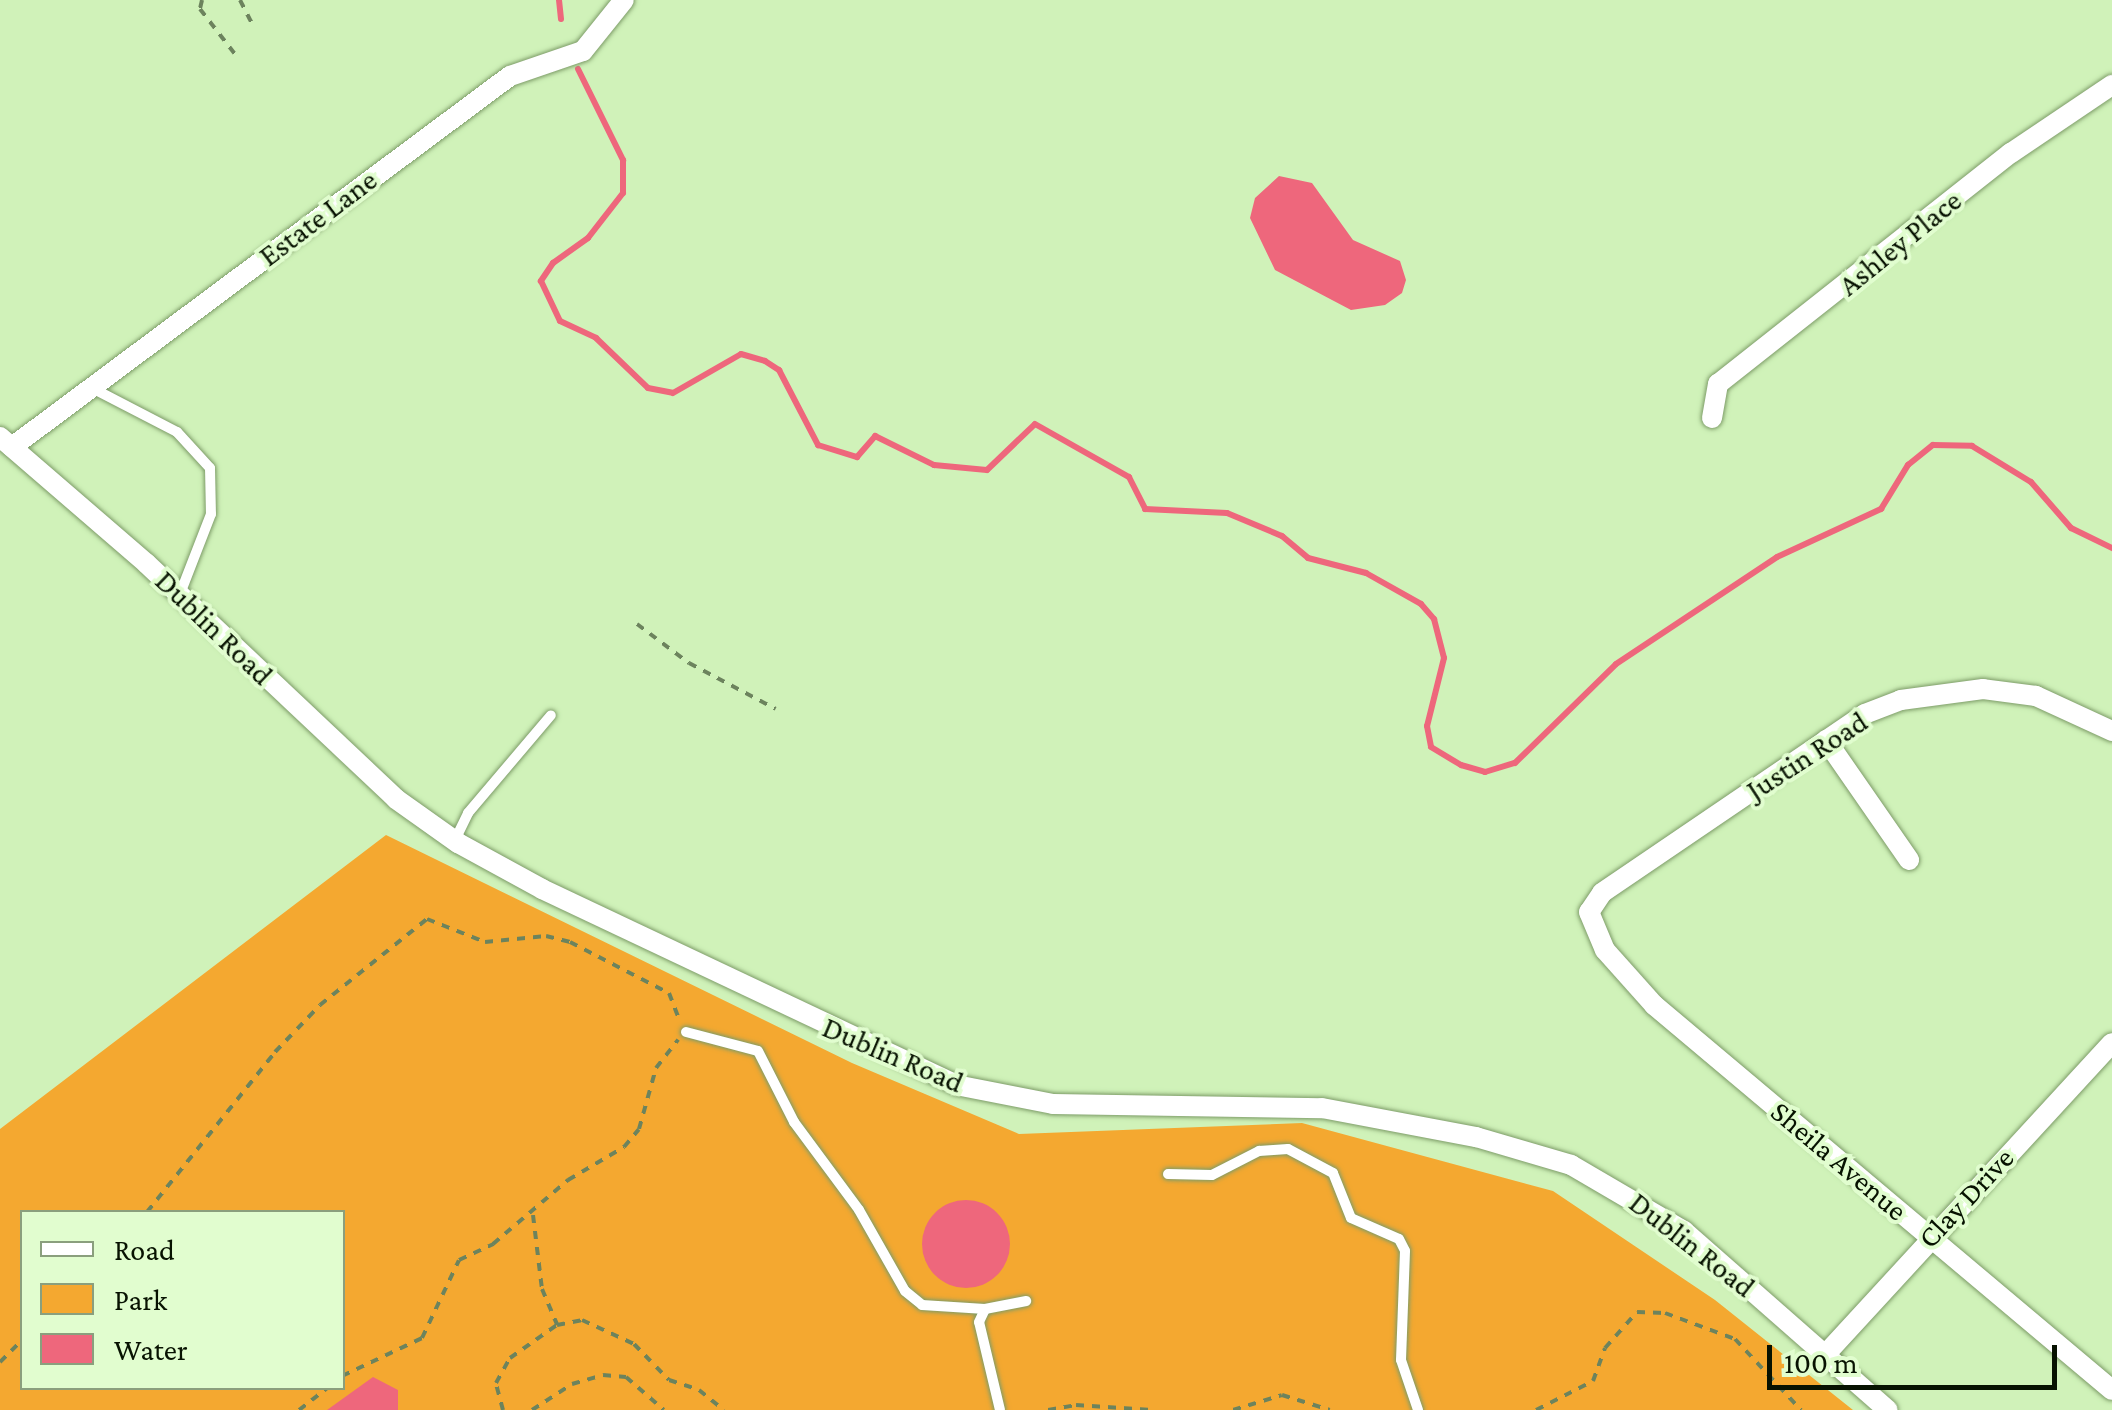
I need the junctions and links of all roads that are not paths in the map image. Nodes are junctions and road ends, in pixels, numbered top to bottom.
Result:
1 (624, 0) edge
2 (2112, 85) edge
3 (91, 388) junction
4 (1712, 418) dead end
5 (6, 442) edge
6 (180, 595) junction
7 (551, 715) dead end
8 (2112, 731) edge
9 (1826, 740) junction
10 (454, 841) junction
11 (1909, 860) dead end
12 (1590, 912) joint
13 (686, 1032) road end
14 (2110, 1049) edge
15 (1168, 1174) dead end
16 (1929, 1237) junction
17 (1026, 1301) dead end
18 (985, 1309) junction
19 (1824, 1356) junction
20 (2112, 1390) edge
21 (1000, 1410) edge
22 (1418, 1410) edge
23 (1888, 1410) edge

1 - 3 street, Estate Lane
2 - 4 street, Ashley Place
3 - 5 street, Estate Lane
3 - 6 lane
5 - 6 street, Dublin Road
6 - 10 street, Dublin Road
7 - 10 lane
8 - 9 street, Justin Road
9 - 11 street
9 - 12 street, Justin Road
10 - 19 street, Dublin Road
12 - 16 street, Sheila Avenue
13 - 18 lane
14 - 16 street, Clay Drive
15 - 22 lane
16 - 19 street, Clay Drive
16 - 20 street, Sheila Avenue
17 - 18 lane
18 - 21 lane
19 - 23 street, Dublin Road

